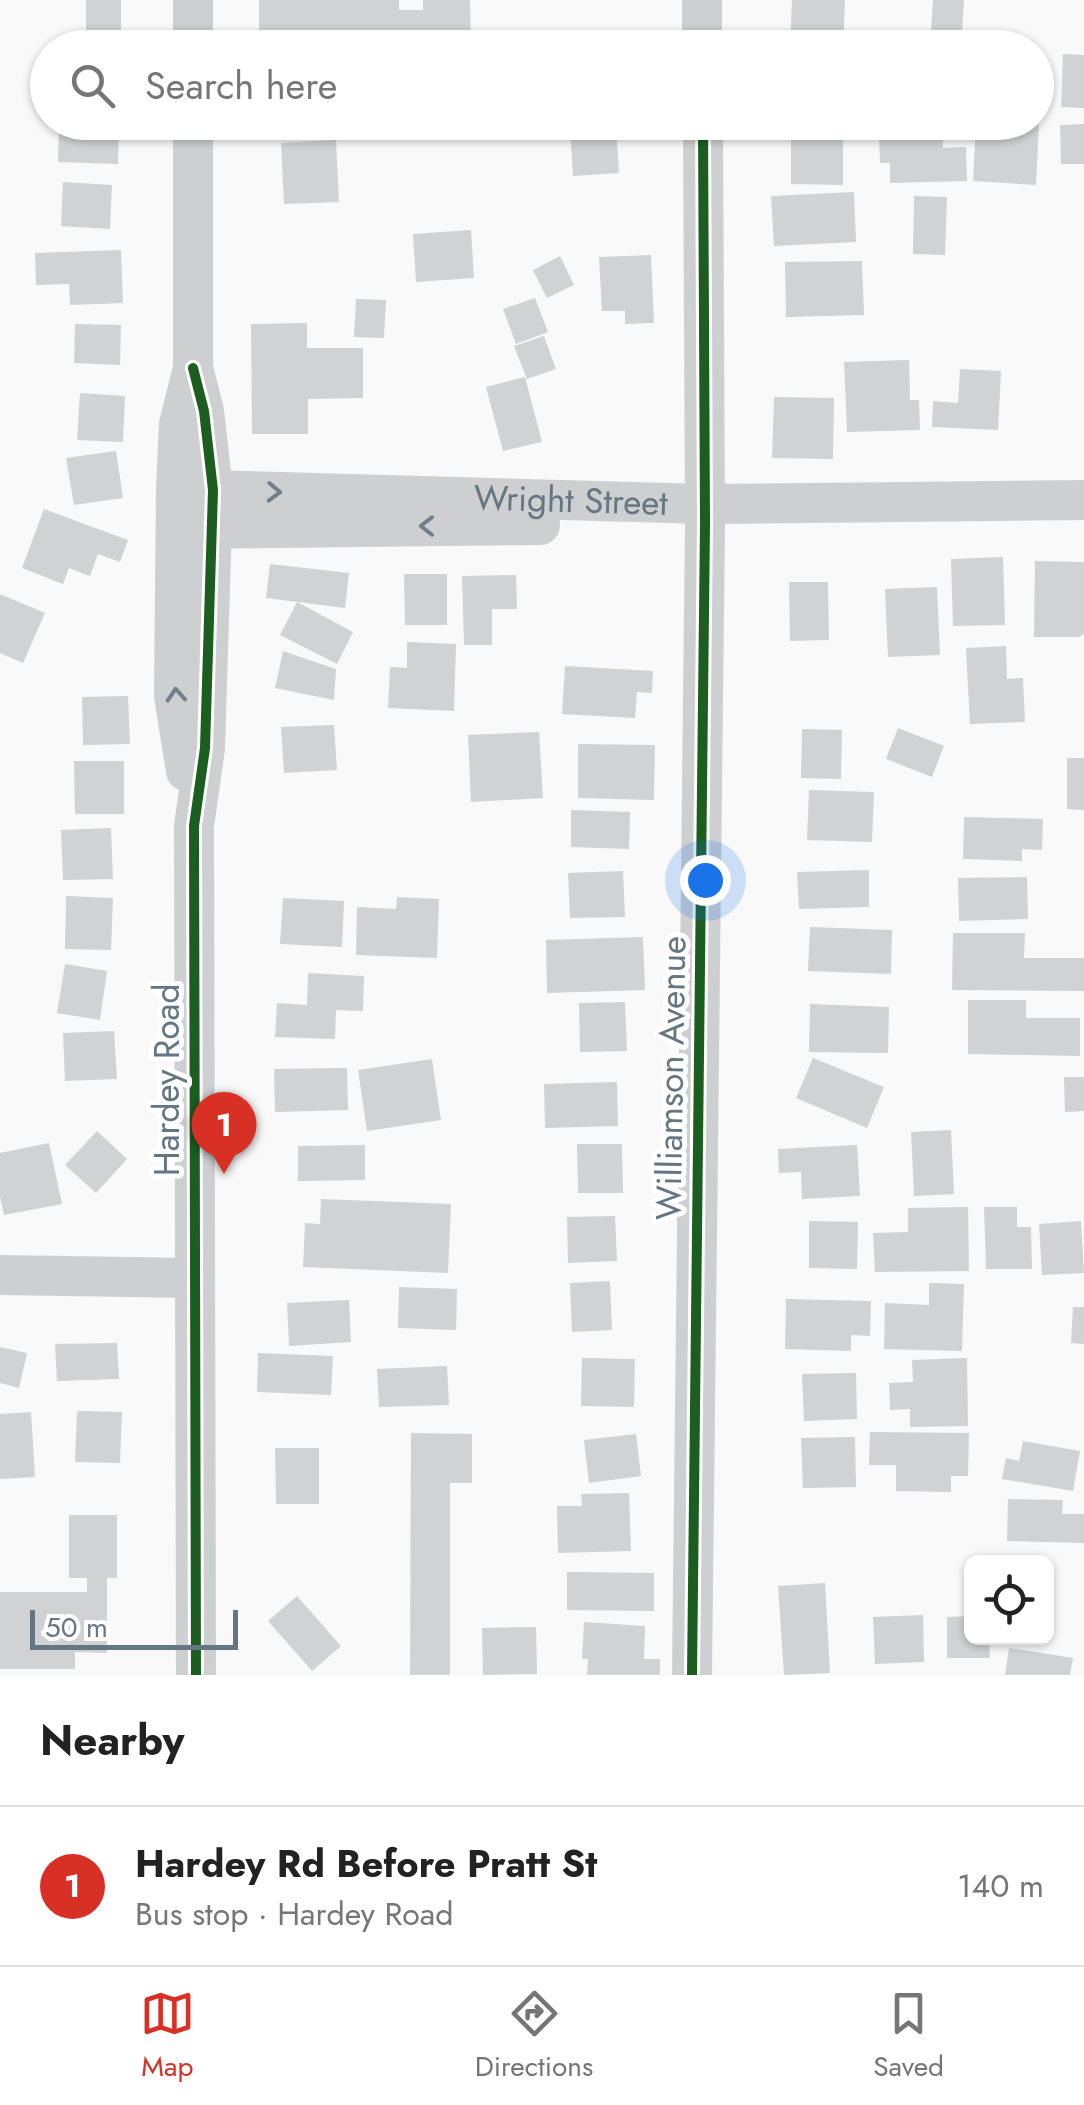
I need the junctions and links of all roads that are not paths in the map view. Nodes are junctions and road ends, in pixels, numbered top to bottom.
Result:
1 (193, 0) edge
2 (702, 0) edge
3 (193, 30) edge
4 (702, 30) edge
5 (193, 140) edge
6 (702, 140) edge
7 (1084, 500) edge
8 (194, 509) junction
9 (705, 514) junction
10 (1084, 526) edge
11 (0, 1275) edge
12 (194, 1278) junction
13 (196, 1675) edge
14 (692, 1675) edge

1 - 3 street
2 - 4 street
5 - 8 street, Hardey Road
6 - 9 street, Williamson Avenue
7 - 9 street, Wright Street
8 - 9 street, Wright Street
8 - 12 street, Hardey Road
9 - 10 street, Wright Street
9 - 14 street, Williamson Avenue
11 - 12 street
12 - 13 street, Hardey Road

